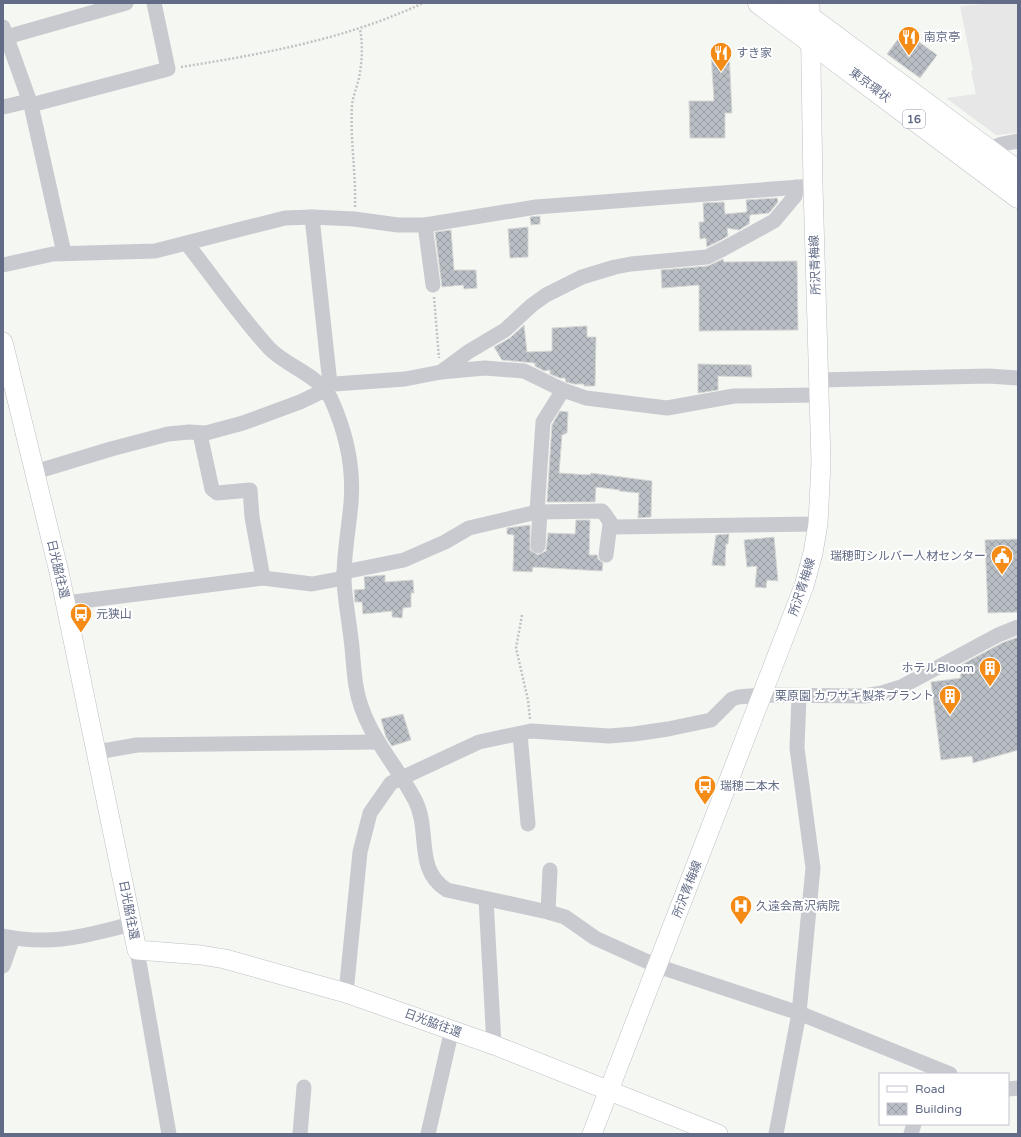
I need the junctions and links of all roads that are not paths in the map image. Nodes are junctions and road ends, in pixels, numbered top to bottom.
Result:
1 (126, 3) edge
2 (154, 3) edge
3 (759, 3) edge
4 (790, 3) edge
5 (810, 10) edge
6 (4, 34) edge
7 (810, 41) junction
8 (30, 103) junction
9 (3, 107) edge
10 (1018, 141) edge
11 (987, 150) junction
12 (1018, 172) edge
13 (804, 187) junction
14 (1018, 197) edge
15 (312, 217) junction
16 (425, 225) junction
17 (187, 244) junction
18 (64, 253) junction
19 (3, 265) edge
20 (433, 285) road end
21 (3, 342) edge
22 (440, 372) junction
23 (1018, 378) edge
24 (325, 386) junction
25 (818, 388) junction
26 (563, 390) junction
27 (200, 434) junction
28 (36, 472) junction
29 (539, 512) junction
30 (610, 524) junction
31 (818, 524) junction
32 (538, 546) dead end
33 (606, 555) dead end
34 (344, 575) junction
35 (263, 578) junction
36 (66, 603) junction
37 (1018, 627) edge
38 (762, 695) junction
39 (799, 697) junction
40 (526, 732) junction
41 (378, 742) junction
42 (97, 752) junction
43 (401, 778) junction
44 (528, 824) dead end
45 (550, 870) dead end
46 (486, 899) junction
47 (548, 912) junction
48 (132, 924) junction
49 (8, 937) edge
50 (137, 950) junction
51 (3, 966) edge
52 (657, 966) junction
53 (346, 993) junction
54 (799, 1013) junction
55 (452, 1029) junction
56 (494, 1045) junction
57 (931, 1071) edge
58 (944, 1073) edge
59 (304, 1087) dead end
60 (609, 1090) junction
61 (169, 1134) edge
62 (300, 1134) edge
63 (428, 1134) edge
64 (592, 1134) edge
65 (718, 1134) edge
66 (776, 1134) edge

1 - 6 street
2 - 8 street
3 - 7 highway, 東京環状 / 16
4 - 5 highway, 東京環状 / 16
5 - 7 main road, 所沢青梅線
5 - 11 highway, 東京環状 / 16
6 - 8 street
7 - 13 main road, 所沢青梅線
7 - 14 highway, 東京環状 / 16
8 - 9 street
8 - 18 street
10 - 11 street
11 - 12 highway, 東京環状 / 16
13 - 16 street
13 - 22 street
13 - 25 main road, 所沢青梅線
15 - 16 street
15 - 17 street
15 - 24 street
16 - 20 street
17 - 18 street
17 - 24 street
18 - 19 street
21 - 28 main road, 日光脇往還
22 - 24 street
22 - 26 street
23 - 25 street
24 - 27 street
24 - 34 street
25 - 26 street
25 - 31 main road, 所沢青梅線
26 - 29 street
27 - 28 street
27 - 35 street
28 - 36 main road, 日光脇往還
29 - 30 street
29 - 32 street
29 - 34 street
30 - 31 street
30 - 33 street
31 - 38 main road, 所沢青梅線
34 - 35 street
34 - 41 street
35 - 36 street
36 - 42 main road, 日光脇往還
37 - 39 street
38 - 39 street
38 - 40 street
38 - 52 main road, 所沢青梅線
39 - 54 street
40 - 43 street
40 - 44 street
41 - 42 street
41 - 43 street
42 - 48 main road, 日光脇往還
43 - 46 street
43 - 53 street
45 - 47 street
46 - 47 street
46 - 56 street
47 - 52 street
48 - 49 street
48 - 50 main road, 日光脇往還
49 - 51 street
50 - 53 main road, 日光脇往還
50 - 61 street
52 - 54 street
52 - 60 main road, 所沢青梅線
53 - 55 main road, 日光脇往還
54 - 57 street
54 - 66 street
55 - 56 main road, 日光脇往還
55 - 63 street
56 - 60 main road, 日光脇往還
57 - 58 street
59 - 62 street
60 - 64 main road, 所沢青梅線
60 - 65 main road, 日光脇往還

